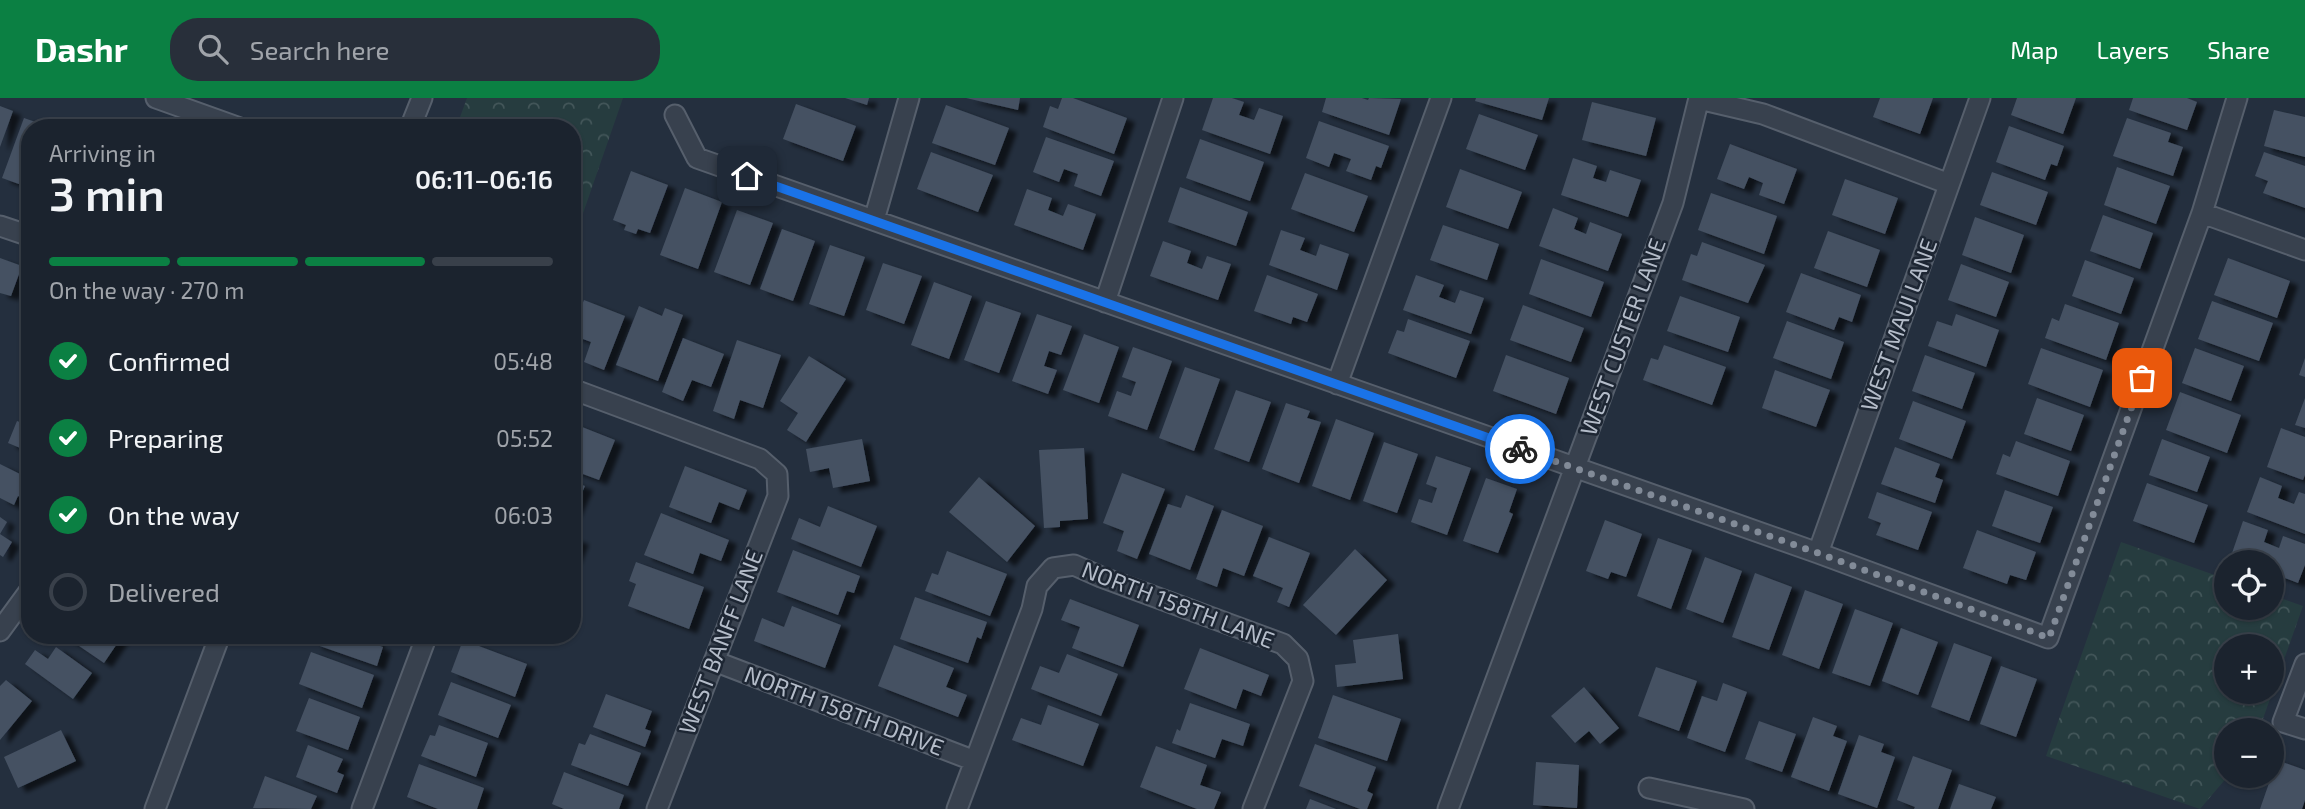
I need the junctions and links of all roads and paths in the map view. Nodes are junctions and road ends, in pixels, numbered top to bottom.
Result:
1 (156, 98) edge
2 (422, 98) edge
3 (909, 98) edge
4 (1173, 98) edge
5 (1441, 98) edge
6 (1980, 98) edge
7 (2237, 98) edge
8 (1699, 99) edge
9 (675, 115) dead end
10 (215, 119) edge
11 (414, 119) edge
12 (1949, 184) junction
13 (2202, 213) junction
14 (874, 220) junction
15 (0, 226) edge
16 (21, 233) edge
17 (2305, 250) edge
18 (1104, 302) junction
19 (1338, 384) junction
20 (581, 392) edge
21 (1574, 468) junction
22 (1818, 553) junction
23 (21, 602) edge
24 (0, 631) edge
25 (217, 644) edge
26 (424, 644) edge
27 (714, 661) junction
28 (2305, 664) edge
29 (2305, 729) edge
30 (975, 761) junction
31 (1649, 788) dead end
32 (1737, 808) edge
33 (155, 809) edge
34 (362, 809) edge
35 (657, 809) edge
36 (957, 809) edge
37 (1253, 809) edge
38 (1448, 809) edge

1 - 10 street
2 - 11 street
3 - 14 street
4 - 18 street
5 - 19 street
6 - 12 street, WEST MAUI LANE
7 - 13 street
8 - 12 street
8 - 21 street, WEST CUSTER LANE
9 - 14 street
12 - 22 street, WEST MAUI LANE
13 - 17 street
13 - 22 street
14 - 18 street
15 - 16 street
18 - 19 street
19 - 21 street
20 - 27 street, WEST BANFF LANE
21 - 22 street
21 - 38 street, WEST CUSTER LANE
23 - 24 street
25 - 33 street
26 - 34 street
27 - 30 street, NORTH 158TH DRIVE
27 - 35 street, WEST BANFF LANE
28 - 29 street
30 - 36 street
30 - 37 street, NORTH 158TH LANE
31 - 32 street

